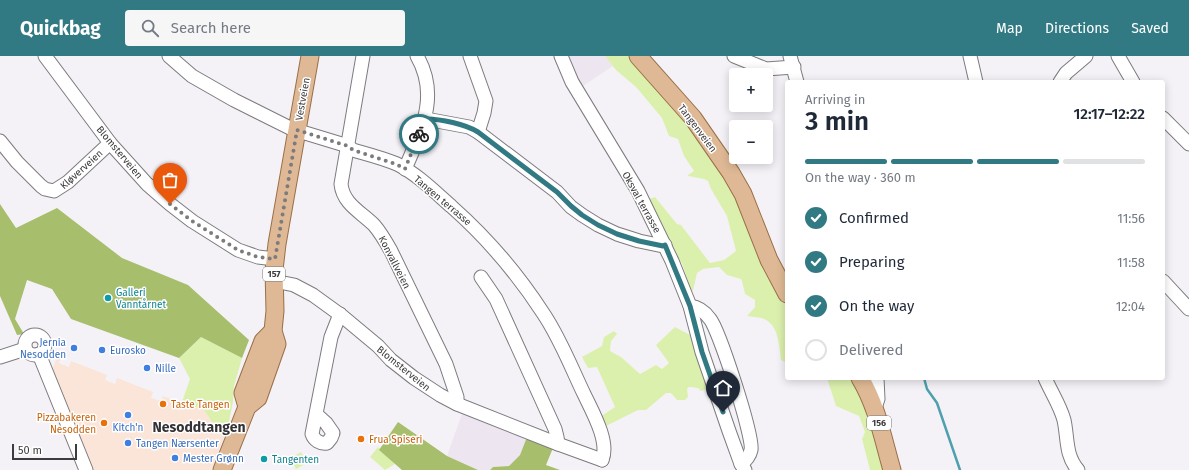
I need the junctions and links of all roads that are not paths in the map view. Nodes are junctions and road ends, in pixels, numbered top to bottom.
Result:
1 (45, 56) edge
2 (169, 56) edge
3 (310, 56) edge
4 (363, 56) edge
5 (417, 56) edge
6 (470, 56) edge
7 (560, 56) edge
8 (638, 56) edge
9 (734, 56) edge
10 (970, 56) edge
11 (1086, 56) edge
12 (1118, 56) edge
13 (792, 62) edge
14 (796, 80) edge
15 (976, 80) edge
16 (1061, 80) edge
17 (1132, 80) edge
18 (426, 119) junction
19 (1165, 120) edge
20 (297, 130) junction
21 (478, 132) junction
22 (0, 141) edge
23 (110, 143) junction
24 (1189, 144) edge
25 (348, 146) junction
26 (405, 169) junction
27 (665, 245) junction
28 (275, 259) junction
29 (481, 277) dead end
30 (1165, 283) edge
31 (274, 287) junction
32 (785, 290) edge
33 (690, 306) junction
34 (1189, 309) edge
35 (340, 314) junction
36 (25, 349) junction
37 (39, 354) junction
38 (0, 357) edge
39 (861, 380) edge
40 (877, 380) edge
41 (1046, 380) edge
42 (458, 404) junction
43 (875, 408) junction
44 (316, 414) dead end
45 (558, 444) junction
46 (604, 465) edge
47 (1072, 466) edge
48 (743, 467) edge
49 (86, 470) edge
50 (222, 470) edge
51 (892, 470) edge

1 - 23 street, Blomsterveien
2 - 20 street, Tangen terrasse
3 - 20 main road, Vestveien / 157
4 - 25 street, Konvallveien
5 - 18 street
6 - 21 street
7 - 27 street, Oksval terrasse
8 - 32 main road, Tangenveien
9 - 13 street
10 - 15 street
11 - 16 street
12 - 17 street
13 - 14 street
18 - 21 street
18 - 26 street
19 - 24 street
20 - 25 street, Tangen terrasse
20 - 28 main road, Vestveien / 157
21 - 27 street
22 - 23 street, Kløverveien
23 - 28 street, Blomsterveien
25 - 26 street, Tangen terrasse
25 - 42 street, Konvallveien
26 - 46 street, Tangen terrasse
27 - 33 street, Oksval terrasse
28 - 31 main road, Vestveien / 157
29 - 45 street
30 - 34 street
31 - 35 street, Blomsterveien
31 - 50 main road, Vestveien / 157
33 - 48 street, Oksval terrasse
33 - 48 street
35 - 42 street, Blomsterveien
35 - 44 street
36 - 37 street
36 - 37 street
36 - 38 street
37 - 49 street
39 - 43 main road, 156
40 - 43 street
41 - 47 street
42 - 45 street, Blomsterveien
43 - 51 main road, 156
45 - 46 street, Blomsterveien

